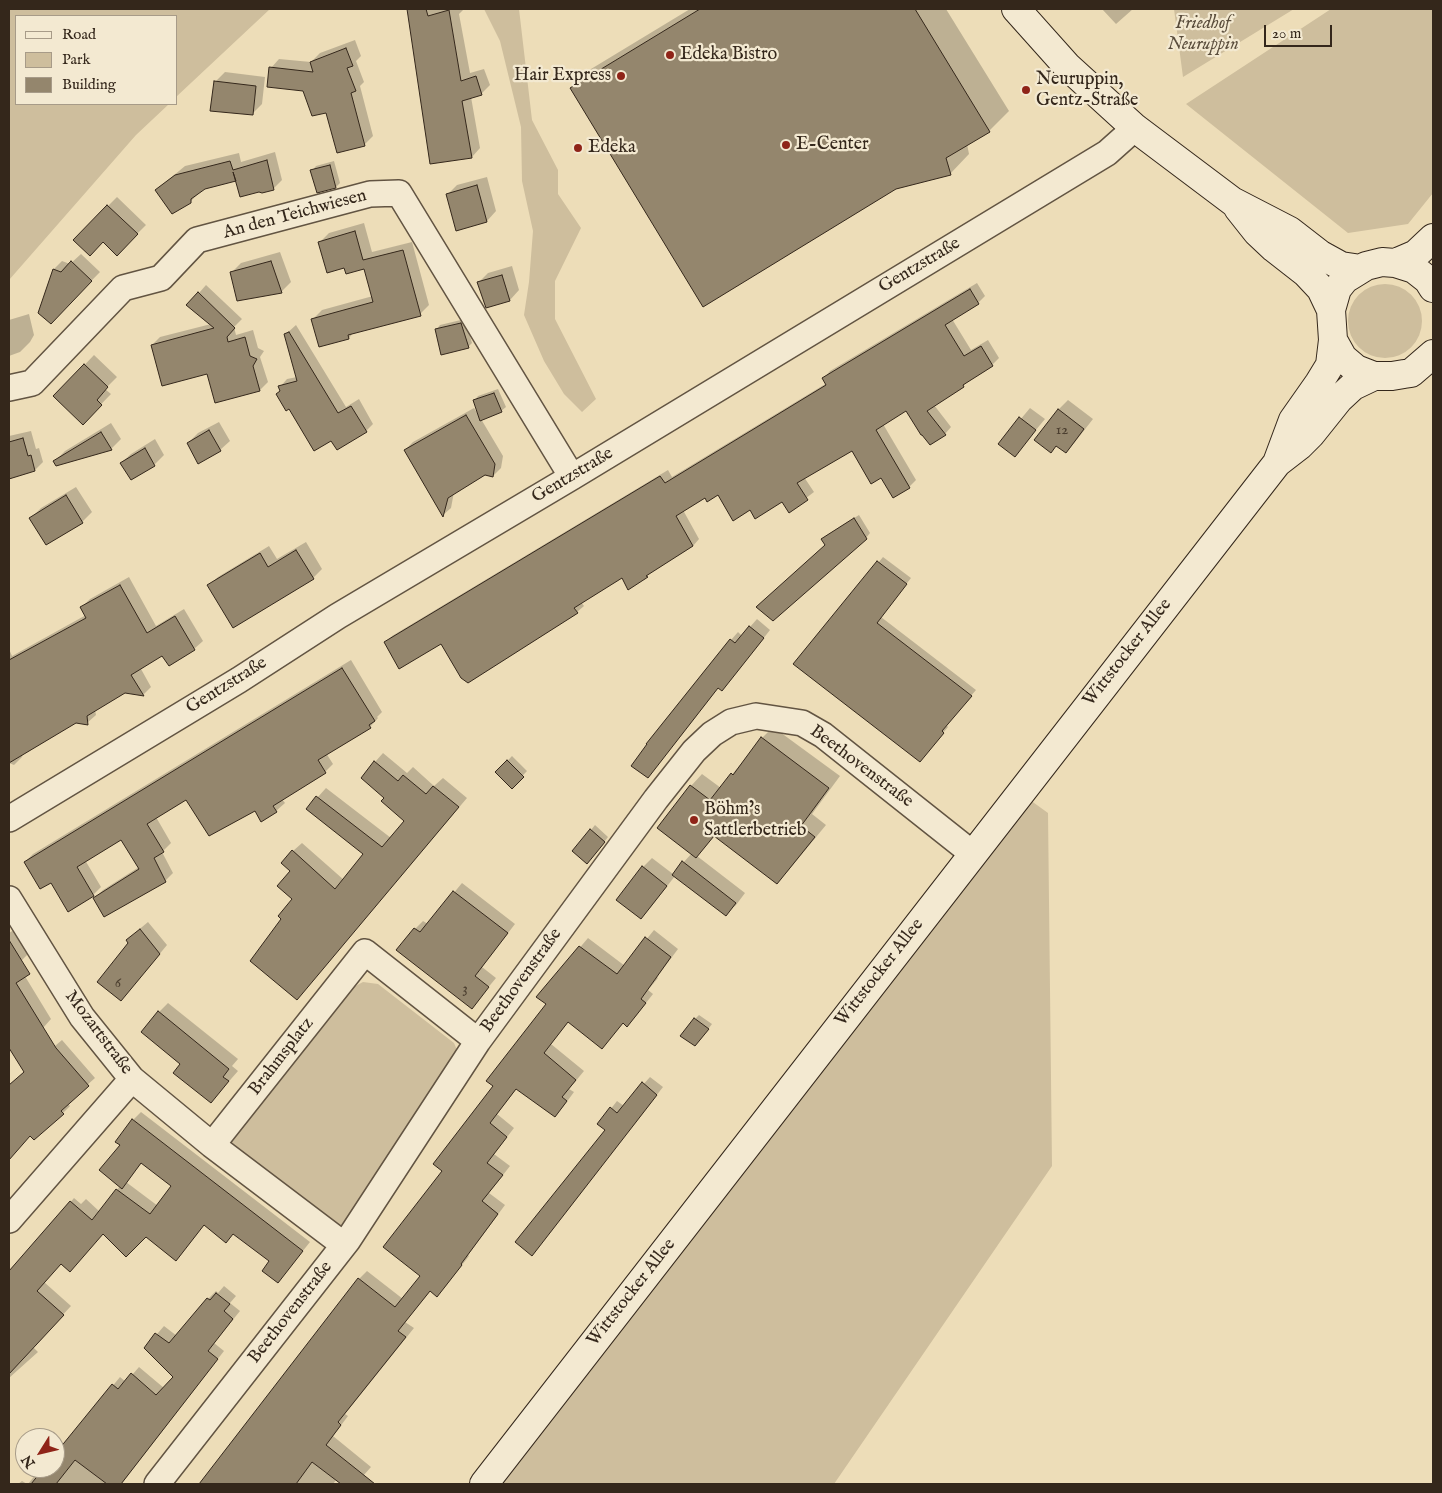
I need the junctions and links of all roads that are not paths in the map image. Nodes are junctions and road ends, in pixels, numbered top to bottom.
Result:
1 (1016, 9) edge
2 (1135, 128) junction
3 (1232, 201) junction
4 (1433, 238) edge
5 (1395, 262) junction
6 (1360, 269) junction
7 (1433, 288) edge
8 (1331, 310) junction
9 (1333, 340) junction
10 (1433, 354) edge
11 (1422, 374) edge
12 (1374, 376) junction
13 (9, 388) edge
14 (1277, 463) junction
15 (572, 477) junction
16 (9, 819) edge
17 (973, 854) junction
18 (9, 899) edge
19 (478, 1042) junction
20 (132, 1079) junction
21 (212, 1145) junction
22 (9, 1220) edge
23 (344, 1245) junction
24 (157, 1484) edge
25 (484, 1484) edge

1 - 2 main road
2 - 3 main road
2 - 15 street, Gentzstraße
3 - 6 main road
3 - 8 main road
4 - 5 main road
5 - 6 main road
5 - 7 main road
6 - 8 main road
8 - 9 main road
9 - 12 main road
9 - 14 main road
10 - 11 main road
11 - 12 main road
12 - 14 main road
13 - 15 street, An den Teichwiesen
14 - 17 main road, Wittstocker Allee
15 - 16 street, Gentzstraße
17 - 19 street, Beethovenstraße
17 - 25 main road, Wittstocker Allee
18 - 20 street, Mozartstraße
19 - 21 street, Brahmsplatz
19 - 23 street, Beethovenstraße
20 - 21 street, Mozartstraße
20 - 22 street
21 - 23 street
23 - 24 street, Beethovenstraße

